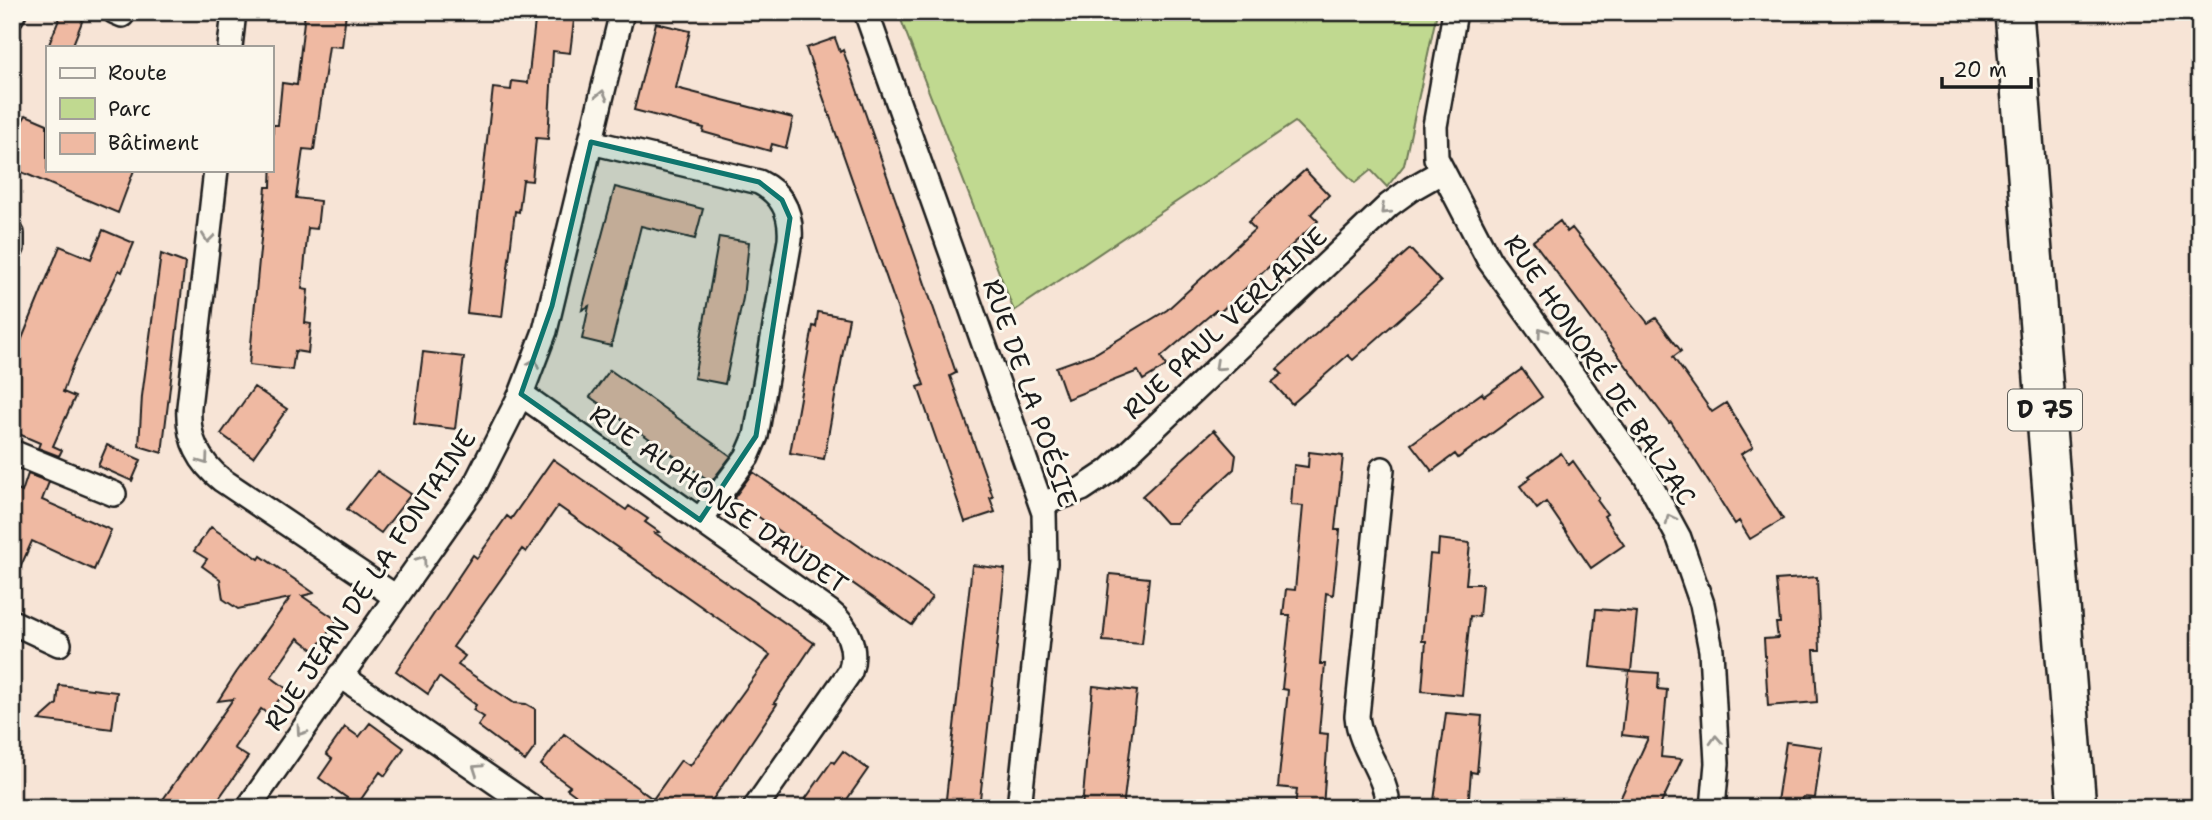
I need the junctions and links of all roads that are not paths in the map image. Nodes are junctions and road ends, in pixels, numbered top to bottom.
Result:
1 (234, 12) edge
2 (622, 12) edge
3 (866, 12) edge
4 (1455, 12) edge
5 (2014, 12) edge
6 (230, 46) edge
7 (591, 142) junction
8 (216, 172) edge
9 (1441, 172) junction
10 (12, 234) edge
11 (12, 248) edge
12 (521, 394) junction
13 (12, 452) edge
14 (1382, 469) dead end
15 (114, 494) dead end
16 (1042, 505) junction
17 (700, 520) junction
18 (396, 597) junction
19 (12, 622) edge
20 (59, 644) dead end
21 (340, 675) junction
22 (248, 808) edge
23 (533, 808) edge
24 (755, 808) edge
25 (1019, 808) edge
26 (1388, 808) edge
27 (1713, 808) edge
28 (2077, 808) edge

1 - 6 street
7 -> 2 street, RUE JEAN DE LA FONTAINE
3 - 16 street, RUE DE LA POÉSIE
4 - 9 street, RUE HONORÉ DE BALZAC
5 - 28 main road, D 75
12 -> 7 street, RUE JEAN DE LA FONTAINE
7 - 17 street
8 -> 18 street
9 -> 16 street, RUE PAUL VERLAINE
27 -> 9 street, RUE HONORÉ DE BALZAC
10 - 11 street
12 - 17 street, RUE ALPHONSE DAUDET
18 -> 12 street, RUE JEAN DE LA FONTAINE
13 - 15 street
14 - 26 street
16 - 25 street, RUE DE LA POÉSIE
17 - 24 street, RUE ALPHONSE DAUDET
18 - 21 street, RUE JEAN DE LA FONTAINE
19 - 20 street
21 -> 22 street, RUE JEAN DE LA FONTAINE
23 -> 21 street

